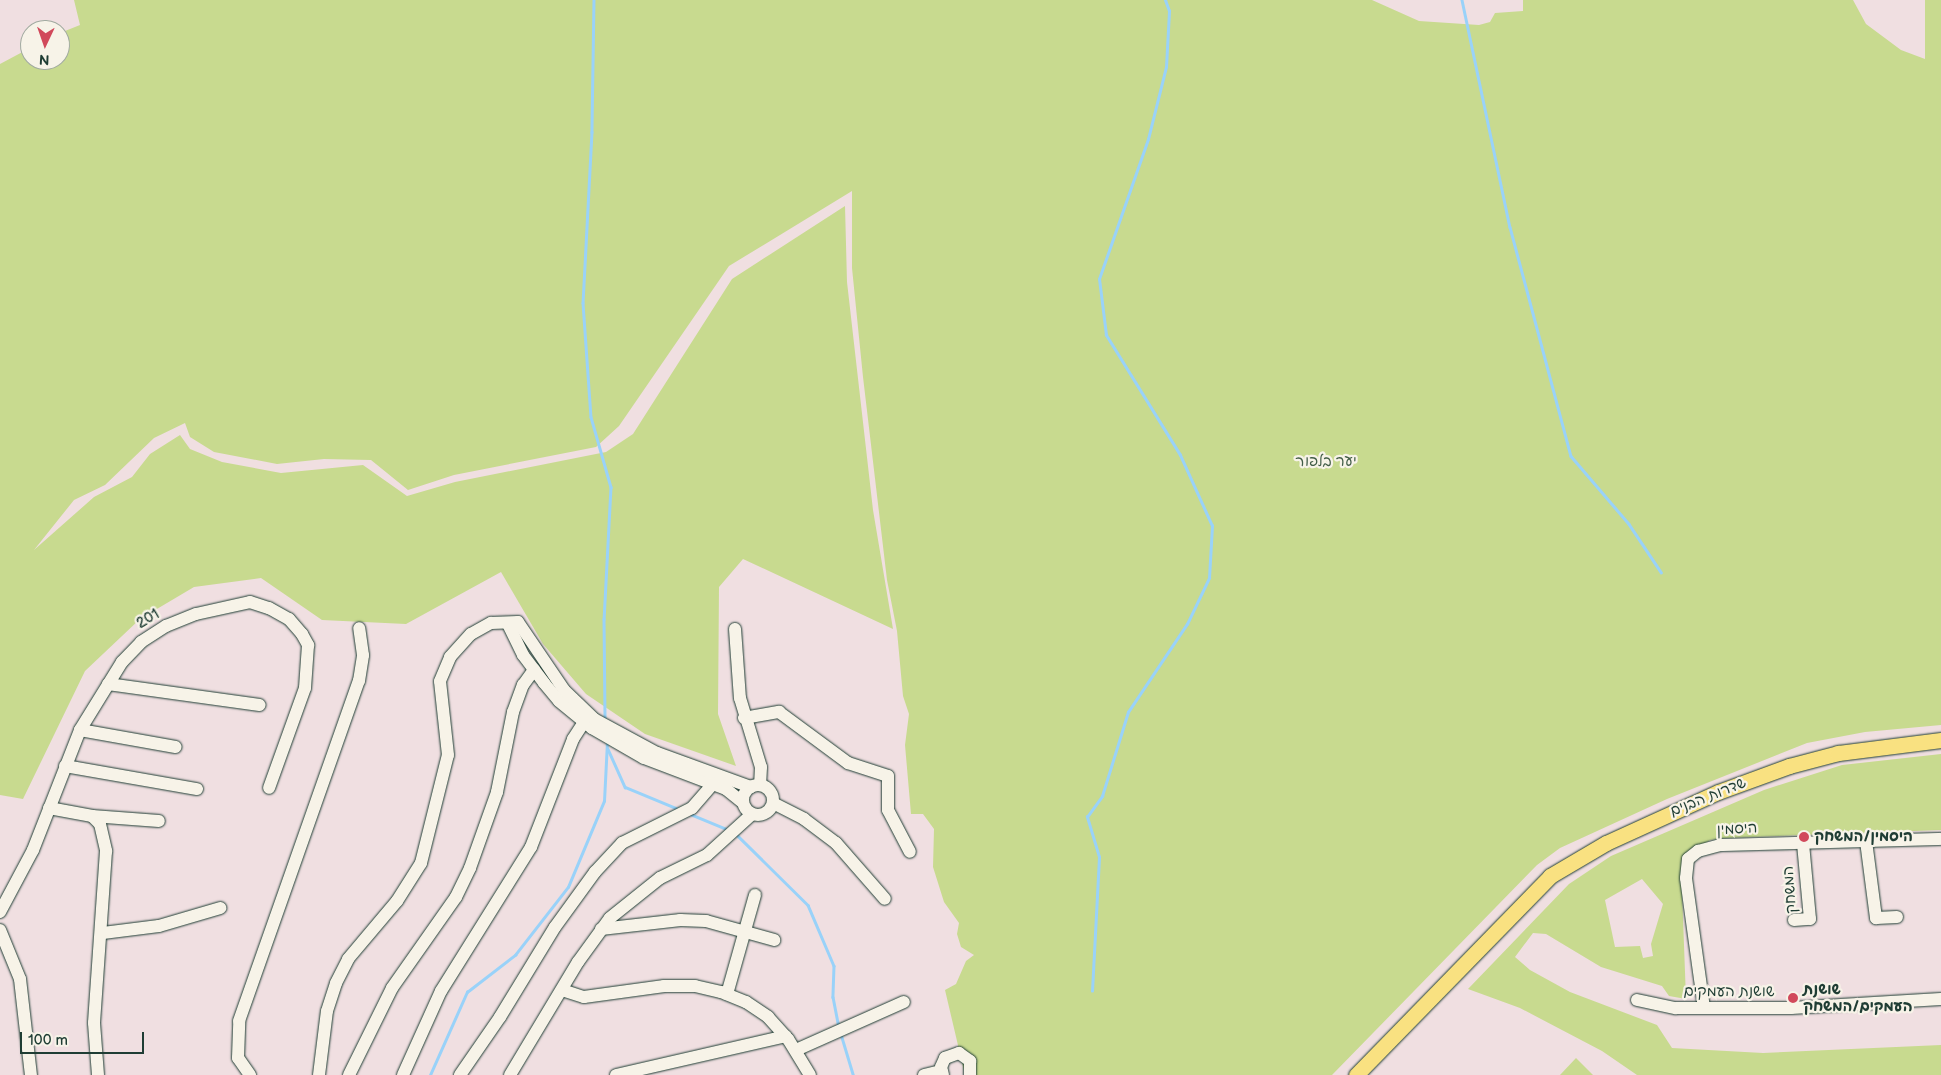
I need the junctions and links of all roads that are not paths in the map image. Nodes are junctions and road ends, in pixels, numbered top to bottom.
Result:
1 (513, 623) junction
2 (359, 628) dead end
3 (735, 629) dead end
4 (534, 670) junction
5 (108, 684) junction
6 (260, 705) dead end
7 (744, 718) junction
8 (590, 723) junction
9 (80, 730) junction
10 (1941, 740) edge
11 (628, 744) junction
12 (175, 747) dead end
13 (65, 766) junction
14 (713, 784) junction
15 (756, 786) junction
16 (269, 788) dead end
17 (197, 789) dead end
18 (743, 803) junction
19 (773, 803) junction
20 (49, 808) junction
21 (752, 814) junction
22 (92, 816) junction
23 (158, 821) dead end
24 (1941, 839) edge
25 (1866, 841) junction
26 (1803, 843) junction
27 (910, 852) dead end
28 (755, 896) dead end
29 (885, 899) dead end
30 (220, 908) dead end
31 (0, 912) edge
32 (1897, 917) dead end
33 (1794, 920) dead end
34 (601, 929) junction
35 (0, 930) edge
36 (746, 932) junction
37 (103, 933) junction
38 (774, 940) dead end
39 (562, 990) junction
40 (727, 994) junction
41 (1941, 999) edge
42 (1637, 1000) dead end
43 (904, 1002) dead end
44 (1704, 1008) junction
45 (786, 1036) junction
46 (796, 1050) junction
47 (942, 1073) edge
48 (31, 1075) edge
49 (98, 1075) edge
50 (250, 1075) edge
51 (319, 1075) edge
52 (349, 1075) edge
53 (403, 1075) edge
54 (460, 1075) edge
55 (510, 1075) edge
56 (616, 1075) edge
57 (810, 1075) edge
58 (924, 1075) edge
59 (970, 1075) edge
60 (1356, 1075) edge

1 - 4 street
1 - 8 street
1 - 51 street
2 - 50 street
3 - 7 street
4 - 8 street
4 - 52 street
5 - 6 street
5 - 9 street, 201
5 - 16 street, 201
7 - 15 street
7 - 27 street
8 - 11 street
8 - 53 street
9 - 12 street
9 - 13 street, 201
10 - 60 main road, שדרות הבנים
11 - 14 street
11 - 15 street
13 - 17 street
13 - 20 street, 201
14 - 18 street
14 - 54 street
15 - 18 street
15 - 19 street
18 - 21 street
19 - 21 street
19 - 29 street
20 - 22 street
20 - 31 street, 201
21 - 34 street
22 - 23 street
22 - 37 street
24 - 25 street, היסמין
25 - 26 street, היסמין
25 - 32 street
26 - 33 street, המשחק
26 - 44 street, היסמין
28 - 36 street
30 - 37 street
34 - 36 street
34 - 39 street
35 - 48 street
36 - 38 street
36 - 40 street
37 - 49 street
39 - 40 street
39 - 55 street
40 - 45 street
41 - 44 street, שושנת העמקים
42 - 44 street, שושנת העמקים
43 - 46 street
45 - 46 street
45 - 56 street
46 - 57 street
47 - 58 street
47 - 59 street

